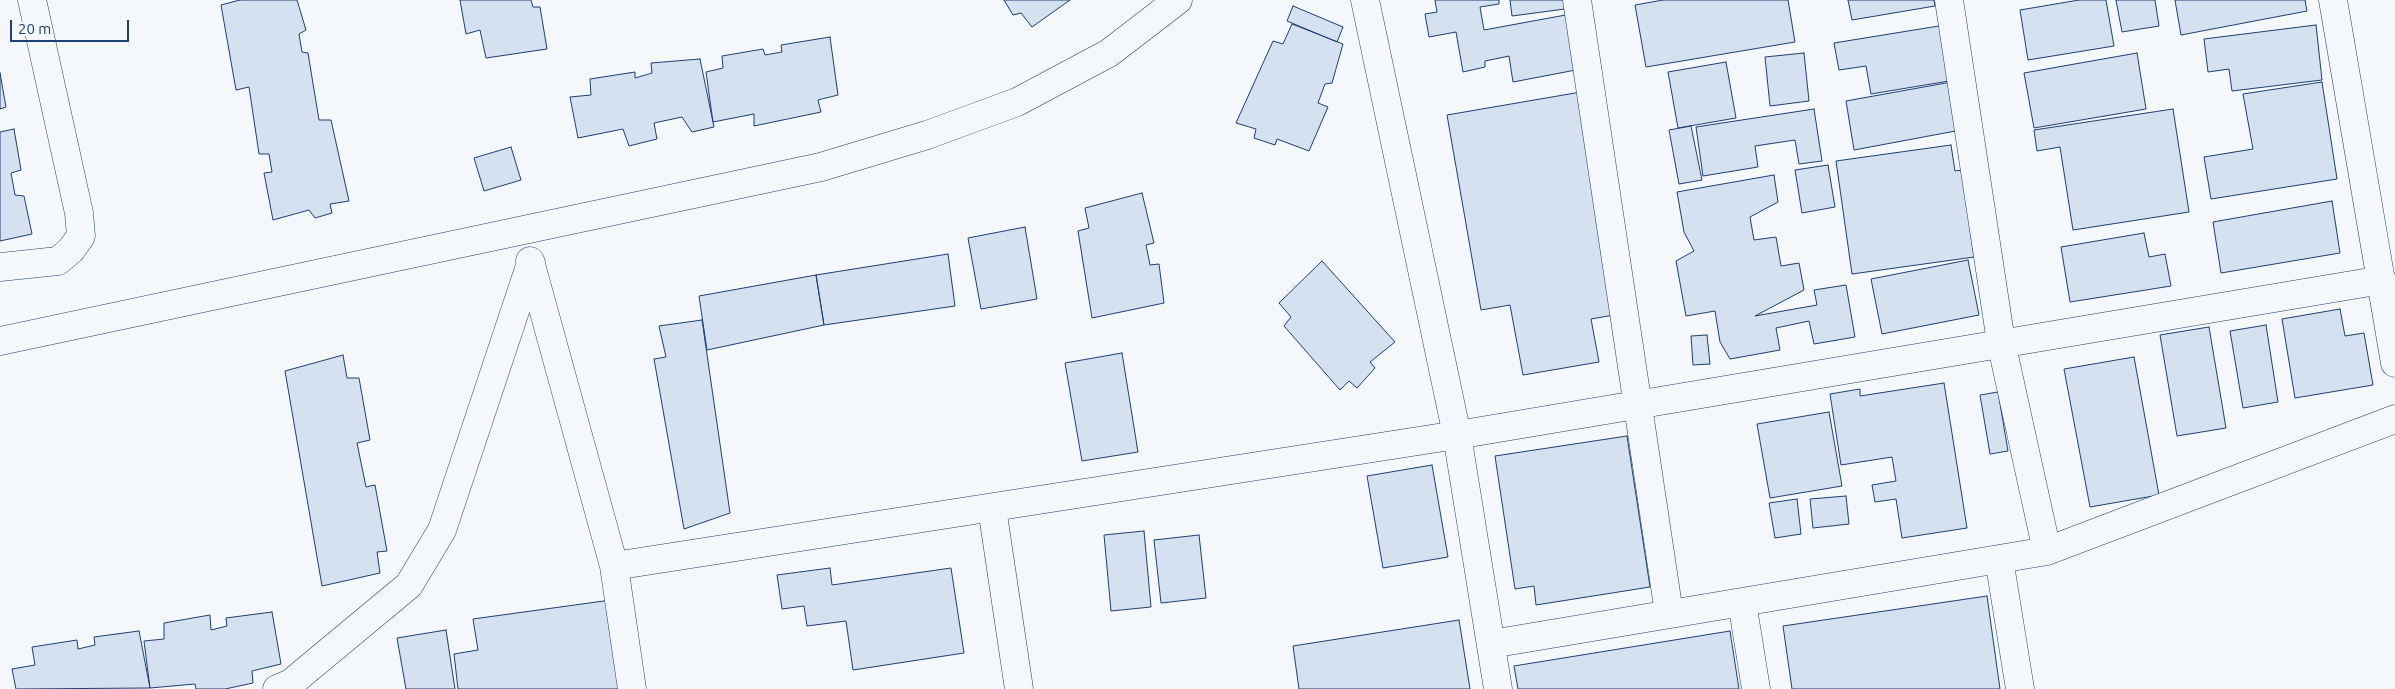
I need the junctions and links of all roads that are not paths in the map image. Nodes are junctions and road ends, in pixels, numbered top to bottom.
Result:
1 (32, 0) edge
2 (1178, 0) edge
3 (1364, 0) edge
4 (1576, 0) edge
5 (1949, 0) edge
6 (2333, 0) edge
7 (522, 230) junction
8 (531, 263) junction
9 (0, 266) edge
10 (2382, 280) junction
11 (0, 341) edge
12 (2001, 342) junction
13 (2395, 363) edge
14 (1638, 403) junction
15 (2395, 419) edge
16 (1457, 435) junction
17 (992, 508) junction
18 (2047, 551) junction
19 (1999, 558) junction
20 (614, 566) junction
21 (1742, 602) junction
22 (1669, 613) junction
23 (1491, 644) junction
24 (277, 689) edge
25 (632, 689) edge
26 (1019, 689) edge
27 (1498, 689) edge
28 (1756, 689) edge
29 (2020, 689) edge

1 - 9 street
2 - 7 street
3 - 16 street
4 - 14 street
5 - 12 street
6 - 10 street
7 - 8 street
7 - 11 street
8 - 20 street
8 - 24 street
10 - 12 street
10 - 13 street
12 - 14 street
12 - 18 street
14 - 16 street
14 - 22 street
15 - 18 street
16 - 17 street
16 - 23 street
17 - 20 street
17 - 26 street
18 - 19 street
19 - 21 street
19 - 29 street
20 - 25 street
21 - 22 street
21 - 28 street
22 - 23 street
23 - 27 street

